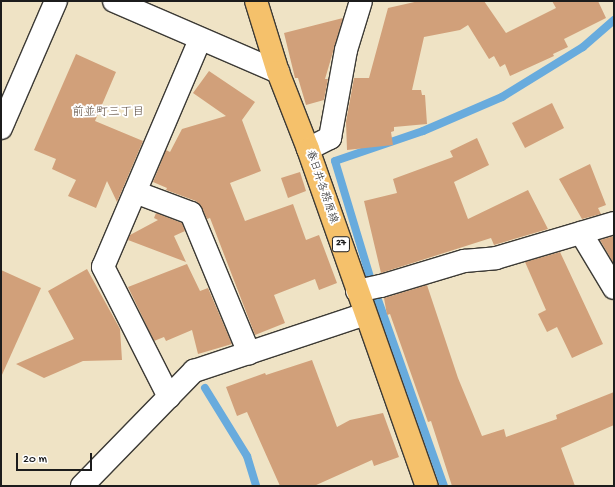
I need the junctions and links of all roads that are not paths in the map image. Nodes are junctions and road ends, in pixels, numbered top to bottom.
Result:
1 (56, 1) edge
2 (114, 1) edge
3 (256, 1) edge
4 (361, 1) edge
5 (200, 40) junction
6 (278, 72) junction
7 (1, 128) edge
8 (308, 149) junction
9 (135, 192) junction
10 (614, 223) edge
11 (581, 232) junction
12 (614, 288) edge
13 (357, 291) junction
14 (365, 314) junction
15 (249, 353) junction
16 (169, 397) junction
17 (82, 486) edge
18 (427, 486) edge

1 - 7 street
2 - 5 street
3 - 6 main road, 春日井各務原線 / 27
4 - 8 street
5 - 6 street
5 - 9 street
6 - 8 main road, 春日井各務原線 / 27
8 - 13 main road, 春日井各務原線 / 27
9 - 15 street
9 - 16 street
10 - 11 street
11 - 12 street
11 - 13 street
13 - 14 main road, 春日井各務原線 / 27
14 - 15 street
14 - 18 main road, 春日井各務原線 / 27
15 - 16 street
16 - 17 street

